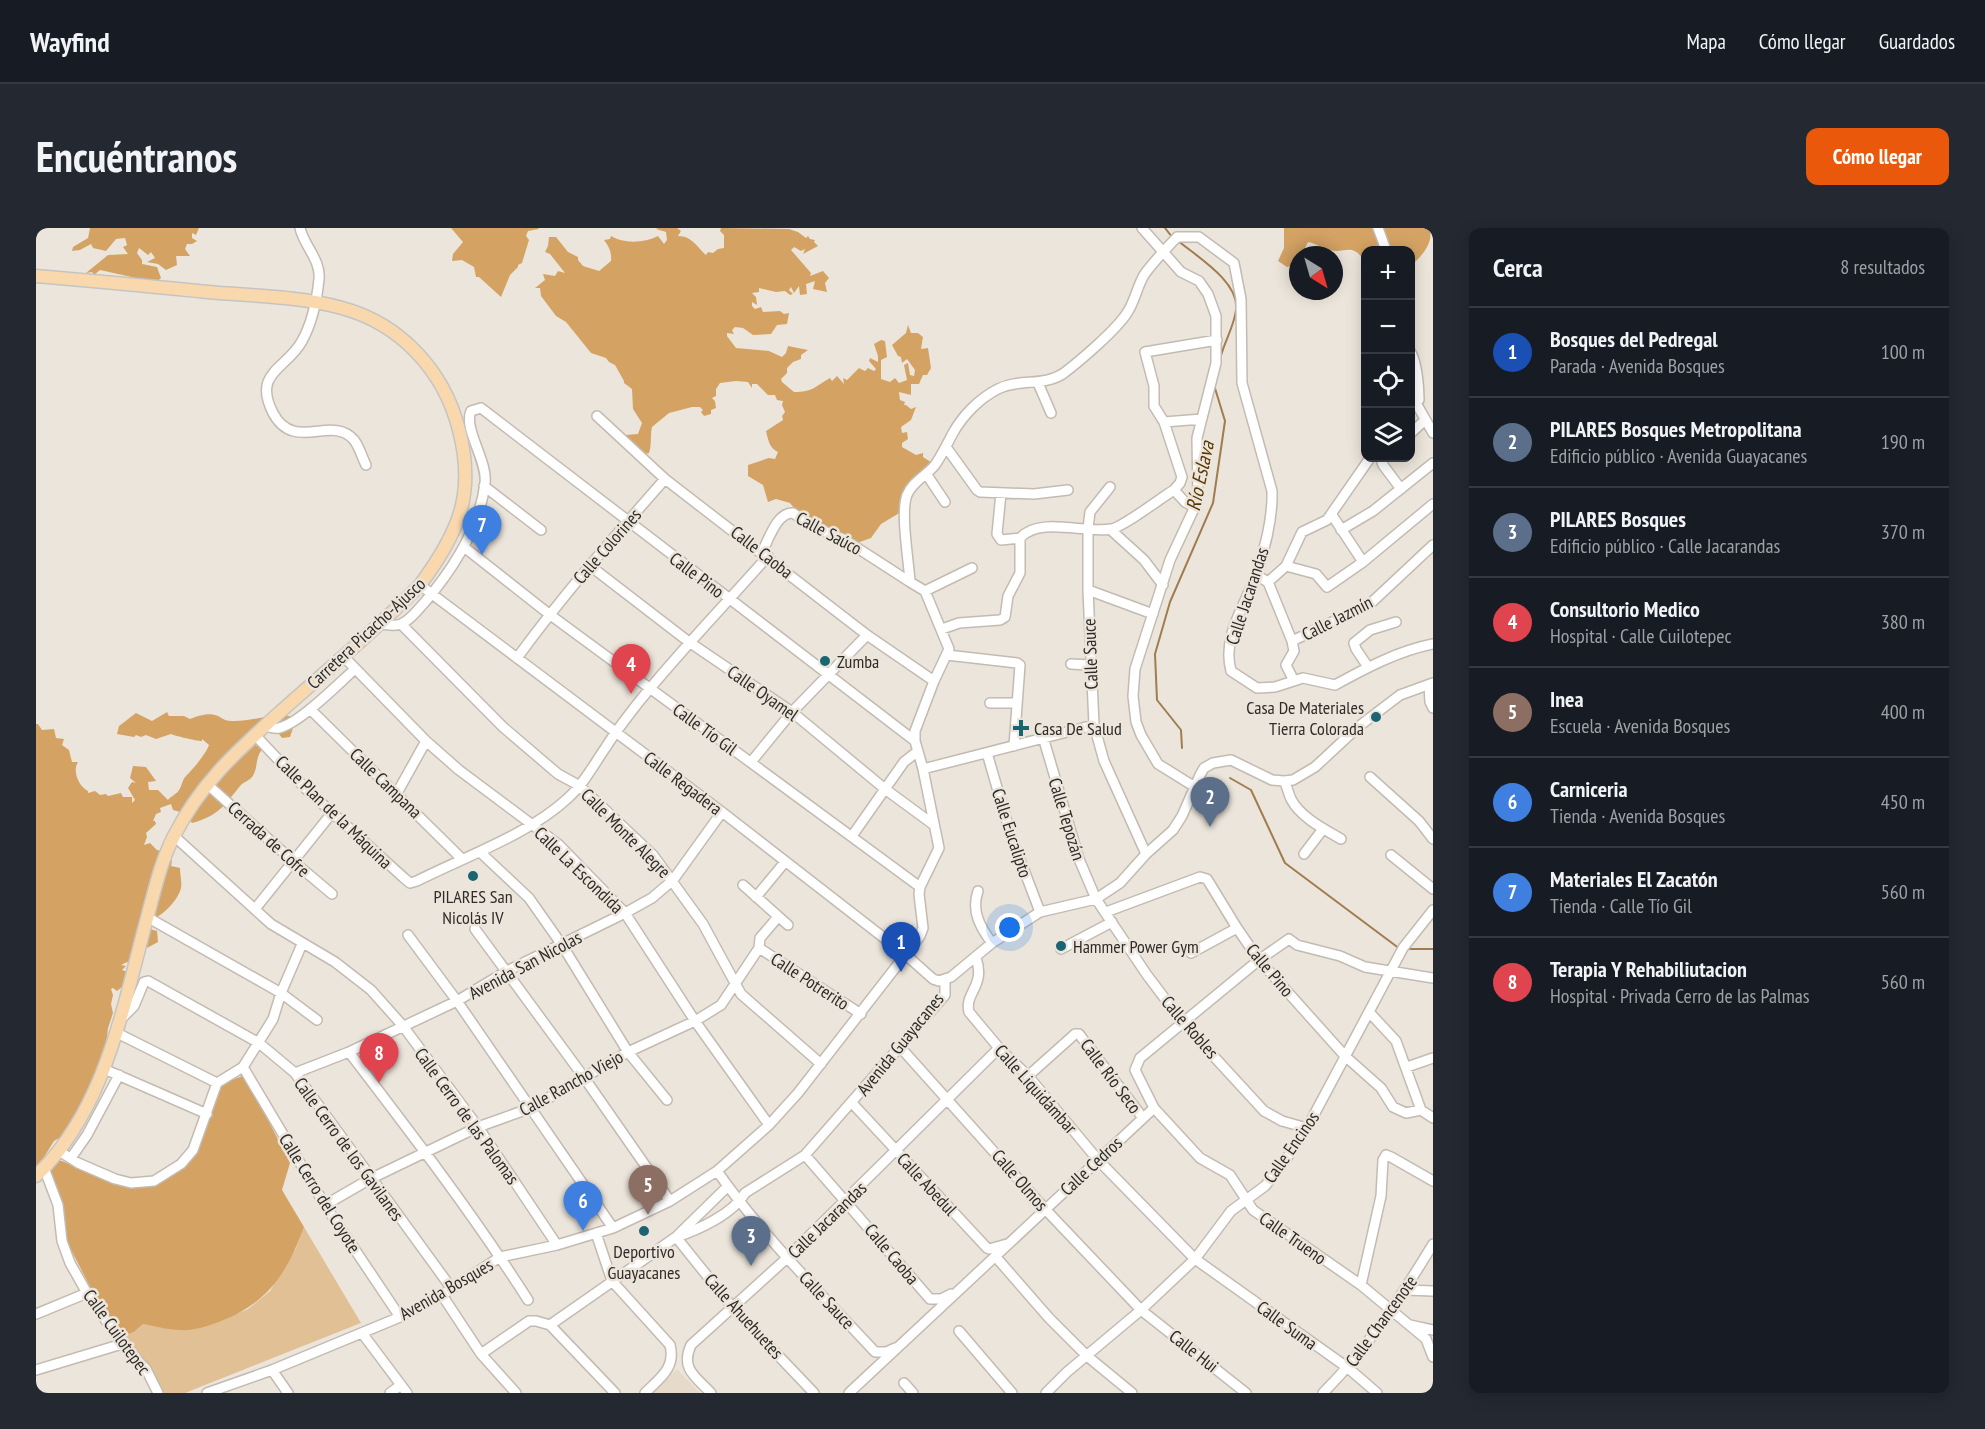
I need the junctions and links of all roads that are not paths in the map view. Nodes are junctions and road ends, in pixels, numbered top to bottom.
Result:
1 (300, 228) edge
2 (1142, 228) edge
3 (1378, 228) edge
4 (1385, 246) edge
5 (1164, 252) junction
6 (36, 276) edge
7 (314, 302) junction
8 (1217, 340) junction
9 (1038, 383) junction
10 (1415, 402) edge
11 (1052, 413) dead end
12 (597, 416) dead end
13 (1202, 419) junction
14 (1425, 420) junction
15 (1164, 422) junction
16 (1415, 429) edge
17 (1433, 433) edge
18 (946, 447) junction
19 (1367, 462) edge
20 (1382, 462) edge
21 (1433, 463) edge
22 (366, 465) dead end
23 (927, 475) junction
24 (665, 478) junction
25 (484, 486) junction
26 (1110, 487) dead end
27 (1068, 489) dead end
28 (1401, 489) junction
29 (1174, 490) junction
30 (1001, 493) junction
31 (945, 502) dead end
32 (1433, 504) edge
33 (1196, 508) junction
34 (1332, 515) junction
35 (627, 522) junction
36 (1088, 528) junction
37 (541, 530) dead end
38 (1111, 530) junction
39 (1341, 530) junction
40 (1020, 538) junction
41 (1433, 545) edge
42 (464, 547) junction
43 (765, 554) junction
44 (1363, 562) junction
45 (589, 565) junction
46 (1286, 566) junction
47 (972, 568) dead end
48 (1256, 575) junction
49 (910, 582) junction
50 (1268, 582) junction
51 (420, 585) junction
52 (1162, 585) junction
53 (1088, 590) junction
54 (925, 591) junction
55 (431, 595) junction
56 (730, 600) junction
57 (549, 614) junction
58 (1153, 614) junction
59 (1396, 622) dead end
60 (378, 624) junction
61 (401, 624) junction
62 (942, 628) junction
63 (867, 635) junction
64 (1292, 641) junction
65 (689, 642) junction
66 (1433, 644) edge
67 (947, 655) junction
68 (343, 656) junction
69 (517, 658) junction
70 (1071, 664) dead end
71 (1090, 665) junction
72 (1368, 667) junction
73 (355, 669) junction
74 (829, 675) junction
75 (934, 681) junction
76 (1294, 681) junction
77 (1431, 684) edge
78 (650, 688) junction
79 (990, 703) dead end
80 (1017, 703) junction
81 (1433, 708) edge
82 (310, 709) junction
83 (792, 712) junction
84 (1094, 725) junction
85 (260, 731) junction
86 (615, 732) junction
87 (1043, 737) junction
88 (426, 741) junction
89 (916, 746) junction
90 (1014, 746) junction
91 (987, 753) junction
92 (751, 762) junction
93 (923, 769) junction
94 (1370, 777) dead end
95 (1284, 781) junction
96 (207, 784) junction
97 (580, 786) junction
98 (1195, 787) junction
99 (885, 789) junction
100 (397, 793) junction
101 (722, 812) junction
102 (332, 813) junction
103 (533, 824) junction
104 (934, 825) junction
105 (1323, 829) junction
106 (174, 836) junction
107 (852, 836) junction
108 (1341, 839) dead end
109 (1433, 839) edge
110 (480, 852) junction
111 (1146, 854) junction
112 (1304, 854) dead end
113 (1391, 855) dead end
114 (462, 859) junction
115 (294, 862) junction
116 (785, 862) junction
117 (673, 880) junction
118 (742, 885) dead end
119 (920, 887) junction
120 (1433, 889) edge
121 (978, 891) dead end
122 (332, 894) dead end
123 (756, 897) junction
124 (1096, 899) junction
125 (255, 909) junction
126 (1433, 909) edge
127 (1040, 912) junction
128 (1106, 912) junction
129 (625, 913) junction
130 (778, 916) junction
131 (147, 917) junction
132 (1112, 922) junction
133 (788, 925) dead end
134 (1237, 928) junction
135 (475, 929) dead end
136 (408, 935) dead end
137 (992, 943) junction
138 (302, 944) junction
139 (562, 945) junction
140 (759, 948) junction
141 (1061, 950) dead end
142 (1191, 953) dead end
143 (906, 955) junction
144 (976, 958) junction
145 (1259, 960) junction
146 (507, 971) junction
147 (1390, 972) junction
148 (1433, 978) edge
149 (945, 980) junction
150 (735, 986) junction
151 (281, 993) junction
152 (458, 1000) junction
153 (1369, 1012) junction
154 (861, 1014) junction
155 (120, 1020) junction
156 (317, 1020) dead end
157 (695, 1021) junction
158 (1184, 1023) junction
159 (402, 1026) junction
160 (117, 1033) junction
161 (259, 1043) junction
162 (901, 1048) junction
163 (999, 1048) junction
164 (349, 1052) junction
165 (628, 1052) junction
166 (1345, 1056) junction
167 (1433, 1058) edge
168 (821, 1064) junction
169 (243, 1067) junction
170 (1407, 1068) junction
171 (104, 1069) junction
172 (295, 1073) junction
173 (119, 1075) junction
174 (583, 1076) junction
175 (1028, 1076) junction
176 (217, 1083) junction
177 (948, 1098) junction
178 (667, 1100) dead end
179 (852, 1102) junction
180 (87, 1106) junction
181 (1154, 1107) junction
182 (531, 1108) junction
183 (1421, 1110) junction
184 (100, 1112) junction
185 (207, 1114) junction
186 (1143, 1118) junction
187 (1433, 1118) edge
188 (770, 1125) junction
189 (478, 1127) junction
190 (1307, 1128) junction
191 (82, 1132) junction
192 (59, 1151) junction
193 (897, 1151) junction
194 (426, 1152) junction
195 (805, 1155) junction
196 (71, 1158) junction
197 (1098, 1160) junction
198 (717, 1171) junction
199 (40, 1172) edge
200 (370, 1179) junction
201 (1433, 1181) edge
202 (728, 1186) junction
203 (1247, 1200) junction
204 (670, 1201) junction
205 (847, 1201) junction
206 (740, 1202) junction
207 (325, 1205) junction
208 (1045, 1209) junction
209 (613, 1228) junction
210 (596, 1233) junction
211 (676, 1237) junction
212 (1009, 1243) junction
213 (1433, 1244) edge
214 (557, 1245) junction
215 (995, 1256) junction
216 (500, 1257) junction
217 (788, 1258) junction
218 (1195, 1259) junction
219 (612, 1281) junction
220 (1361, 1285) junction
221 (963, 1286) junction
222 (452, 1290) junction
223 (1405, 1290) junction
224 (1433, 1291) edge
225 (87, 1293) junction
226 (442, 1295) junction
227 (528, 1300) dead end
228 (733, 1308) junction
229 (1141, 1310) junction
230 (1391, 1310) junction
231 (36, 1314) edge
232 (400, 1317) junction
233 (1408, 1324) junction
234 (550, 1325) junction
235 (958, 1330) dead end
236 (1433, 1330) edge
237 (362, 1333) junction
238 (122, 1344) junction
239 (900, 1346) junction
240 (481, 1354) junction
241 (1087, 1356) junction
242 (1433, 1357) edge
243 (1348, 1368) junction
244 (36, 1370) edge
245 (272, 1370) junction
246 (904, 1383) dead end
247 (404, 1389) edge
248 (158, 1393) edge
249 (207, 1393) edge
250 (288, 1393) edge
251 (390, 1393) edge
252 (516, 1393) edge
253 (615, 1393) edge
254 (645, 1393) edge
255 (711, 1393) edge
256 (814, 1393) edge
257 (849, 1393) edge
258 (913, 1393) edge
259 (1012, 1393) edge
260 (1046, 1393) edge
261 (1132, 1393) edge
262 (1246, 1393) edge
263 (1323, 1393) edge
264 (1377, 1393) edge

1 - 7 street
2 - 5 street
3 - 4 street
5 - 8 street
5 - 9 street
5 - 48 street, Calle Jacarandas
6 - 7 main road, Carretera Picacho-Ajusco
7 - 22 street
7 - 51 main road, Carretera Picacho-Ajusco
8 - 13 street
8 - 15 street
9 - 11 street
9 - 18 street
10 - 14 street
12 - 24 street, Calle Caoba
13 - 15 street
13 - 33 street
14 - 16 street
14 - 17 street
15 - 29 street
18 - 23 street
18 - 30 street
19 - 34 street
20 - 28 street
21 - 28 street
23 - 31 street
23 - 49 street
24 - 35 street, Calle Colorines
24 - 43 street, Calle Caoba
25 - 35 street, Calle Pino
25 - 37 street
25 - 42 street
26 - 36 street, Calle Sauce
27 - 30 street
28 - 39 street
29 - 33 street
29 - 38 street
30 - 40 street
32 - 44 street
33 - 52 street
34 - 39 street
34 - 46 street
35 - 45 street, Calle Colorines
35 - 56 street, Calle Pino
36 - 38 street
36 - 40 street
36 - 53 street, Calle Sauce
38 - 52 street
39 - 44 street
40 - 62 street
41 - 64 street, Calle Jazmín
42 - 55 street
42 - 57 street, Calle Tío Gil
43 - 49 street, Calle Saúco
43 - 56 street
43 - 63 street, Calle Caoba
44 - 46 street
45 - 57 street, Calle Colorines
45 - 65 street, Calle Oyamel
46 - 50 street, Calle Jacarandas
47 - 54 street
48 - 50 street
48 - 76 street, Calle Jacarandas
49 - 54 street
50 - 64 street
51 - 55 street, Calle Regadera
51 - 60 main road, Carretera Picacho-Ajusco
52 - 58 street
53 - 58 street
53 - 71 street, Calle Sauce
54 - 62 street
55 - 61 street
55 - 69 street, Calle Regadera
56 - 65 street
56 - 74 street, Calle Pino
57 - 69 street, Calle Colorines
57 - 78 street, Calle Tío Gil
58 - 98 street
59 - 72 street
60 - 61 street
60 - 68 main road, Carretera Picacho-Ajusco
61 - 97 street, Calle Monte Alegre
62 - 67 street
63 - 74 street
63 - 75 street, Calle Caoba
64 - 76 street
65 - 78 street
65 - 83 street, Calle Oyamel
66 - 72 street, Calle Jacarandas
67 - 75 street
67 - 80 street
68 - 73 street, Calle La Escondida
68 - 85 main road, Carretera Picacho-Ajusco
69 - 86 street, Calle Regadera
70 - 71 street
71 - 84 street, Calle Sauce
72 - 76 street, Calle Jacarandas
73 - 82 street
73 - 88 street, Calle La Escondida
74 - 83 street
74 - 89 street, Calle Pino
75 - 89 street
77 - 81 street
77 - 95 street
78 - 86 street
78 - 92 street, Calle Tío Gil
79 - 80 street
80 - 90 street
82 - 85 street
82 - 100 street, Calle Campana
83 - 92 street
83 - 99 street, Calle Oyamel
84 - 87 street
84 - 111 street, Calle Sauce
85 - 96 main road, Carretera Picacho-Ajusco
85 - 102 street, Calle Plan de la Máquina
86 - 97 street
86 - 101 street, Calle Regadera
87 - 90 street
87 - 124 street, Calle Tepozán
88 - 100 street
88 - 103 street, Calle La Escondida
89 - 93 street
89 - 99 street
90 - 91 street
91 - 93 street
91 - 127 street, Calle Eucalipto
92 - 107 street, Calle Tío Gil
93 - 104 street
94 - 109 street
95 - 98 street, Avenida Guayacanes
95 - 105 street
96 - 106 main road, Carretera Picacho-Ajusco
96 - 115 street, Cerrada de Cofre
97 - 103 street
97 - 117 street, Calle Monte Alegre
98 - 111 street, Avenida Guayacanes
99 - 104 street, Calle Oyamel
99 - 107 street
100 - 114 street, Calle Campana
101 - 116 street, Calle Regadera
101 - 117 street, Avenida San Nicolas
102 - 114 street, Calle Plan de la Máquina
102 - 115 street
103 - 110 street
103 - 129 street, Calle La Escondida
104 - 119 street
105 - 108 street
105 - 112 street
106 - 125 street, Calle Cerro de las Palomas
106 - 131 main road, Carretera Picacho-Ajusco
107 - 119 street, Calle Tío Gil
110 - 114 street
110 - 139 street
111 - 124 street, Avenida Guayacanes
113 - 120 street
115 - 122 street, Cerrada de Cofre
115 - 125 street
116 - 123 street
116 - 143 street, Calle Regadera
117 - 129 street, Avenida San Nicolas
117 - 150 street, Calle Monte Alegre
118 - 123 street
119 - 143 street, Avenida Bosques
121 - 137 street
123 - 130 street
124 - 127 street, Avenida Guayacanes
124 - 128 street, Calle Robles
125 - 138 street, Calle Cerro de las Palomas
126 - 147 street, Calle Encinos
127 - 137 street, Avenida Guayacanes
128 - 132 street, Calle Robles
128 - 134 street, Calle Pino
129 - 139 street, Avenida San Nicolas
129 - 157 street, Calle La Escondida
130 - 133 street
130 - 140 street, Calle Rancho Viejo
131 - 151 street
131 - 155 main road, Carretera Picacho-Ajusco
132 - 141 street
132 - 158 street, Calle Robles
134 - 142 street
134 - 145 street, Calle Pino
135 - 146 street
136 - 152 street
137 - 144 street, Avenida Guayacanes
138 - 151 street
138 - 159 street, Calle Cerro de las Palomas
139 - 146 street, Avenida San Nicolas
139 - 165 street
140 - 150 street, Calle Rancho Viejo
140 - 154 street, Calle Potrerito
143 - 149 street, Calle Regadera
143 - 154 street, Avenida Bosques
144 - 149 street, Avenida Guayacanes
144 - 163 street, Calle Liquidámbar
145 - 147 street
145 - 158 street
145 - 166 street, Calle Pino
146 - 152 street, Avenida San Nicolas
146 - 174 street
147 - 148 street
147 - 153 street, Calle Encinos
149 - 162 street, Avenida Guayacanes
150 - 157 street, Calle Rancho Viejo
150 - 168 street, Calle Monte Alegre
151 - 156 street
151 - 161 street
152 - 159 street, Avenida San Nicolas
152 - 182 street
153 - 166 street, Calle Encinos
153 - 170 street
154 - 168 street, Avenida Bosques
155 - 160 main road, Carretera Picacho-Ajusco
155 - 161 street, Calle Cerro de los Gavilanes
157 - 165 street, Calle Rancho Viejo
157 - 188 street, Calle La Escondida
158 - 181 street
158 - 190 street, Calle Robles
159 - 164 street, Avenida San Nicolas
159 - 189 street, Calle Cerro de las Palomas
160 - 171 main road, Carretera Picacho-Ajusco
160 - 176 street
161 - 169 street
161 - 172 street, Calle Cerro de los Gavilanes
162 - 177 street, Calle Olmos
162 - 179 street, Avenida Guayacanes
163 - 175 street, Calle Liquidámbar
163 - 177 street, Calle Jacarandas
164 - 172 street, Avenida San Nicolas
164 - 194 street
165 - 174 street, Calle Rancho Viejo
165 - 178 street
166 - 183 street, Calle Pino
166 - 190 street, Calle Encinos
167 - 170 street
168 - 188 street, Avenida Bosques
169 - 176 street
169 - 207 street, Calle Cerro del Coyote
170 - 183 street
171 - 173 street
171 - 180 main road, Carretera Picacho-Ajusco
172 - 200 street, Calle Cerro de los Gavilanes
173 - 184 street
173 - 185 street
174 - 182 street, Calle Rancho Viejo
174 - 204 street
175 - 186 street, Calle Río Seco
175 - 197 street, Calle Liquidámbar
176 - 185 street
177 - 193 street, Calle Jacarandas
177 - 208 street, Calle Olmos
179 - 193 street, Calle Abedul
179 - 195 street, Avenida Guayacanes
180 - 184 street
180 - 191 main road, Carretera Picacho-Ajusco
181 - 186 street, Calle Cedros
181 - 203 street, Calle Trueno
182 - 189 street, Calle Rancho Viejo
182 - 209 street
183 - 187 street
184 - 191 street
185 - 196 street
186 - 197 street, Calle Cedros
188 - 198 street, Avenida Bosques
189 - 194 street, Calle Rancho Viejo
189 - 214 street, Calle Cerro de las Palomas
190 - 203 street, Calle Encinos
191 - 192 main road, Carretera Picacho-Ajusco
191 - 196 street
192 - 196 street
192 - 199 main road, Carretera Picacho-Ajusco
193 - 205 street, Calle Jacarandas
193 - 212 street, Calle Abedul
194 - 200 street, Calle Rancho Viejo
194 - 216 street
195 - 205 street, Calle Caoba
195 - 206 street, Avenida Guayacanes
197 - 208 street, Calle Cedros
197 - 218 street, Calle Liquidámbar
198 - 202 street, Calle Sauce
198 - 204 street, Avenida Bosques
199 - 225 street, Calle Cuilotepec
200 - 207 street, Calle Rancho Viejo
200 - 222 street, Calle Cerro de los Gavilanes
201 - 220 street
202 - 206 street, Calle Sauce
202 - 211 street
203 - 218 street, Calle Encinos
203 - 220 street, Calle Trueno
204 - 209 street, Avenida Bosques
205 - 217 street, Calle Jacarandas
205 - 221 street, Calle Caoba
206 - 211 street, Avenida Guayacanes
206 - 217 street, Calle Sauce
207 - 232 street, Calle Cerro del Coyote
208 - 212 street, Calle Cedros
208 - 229 street, Calle Olmos
209 - 210 street, Avenida Bosques
210 - 214 street, Avenida Bosques
210 - 219 street
211 - 219 street
211 - 228 street, Calle Ahuehuetes
212 - 215 street, Calle Cedros
213 - 223 street, Calle Chancenote
214 - 216 street, Avenida Bosques
215 - 221 street, Calle Cedros
215 - 241 street
216 - 222 street, Avenida Bosques
216 - 227 street
217 - 228 street, Calle Jacarandas
217 - 239 street, Calle Sauce
218 - 229 street, Calle Encinos
218 - 243 street, Calle Suma
219 - 234 street
219 - 254 street
220 - 230 street, Calle Trueno
221 - 239 street, Calle Cedros
222 - 226 street, Avenida Bosques
223 - 224 street
223 - 230 street, Calle Chancenote
225 - 231 street
225 - 238 street, Calle Cuilotepec
226 - 232 street, Avenida Bosques
226 - 240 street
228 - 255 street, Calle Jacarandas
228 - 256 street, Calle Ahuehuetes
229 - 241 street, Calle Encinos
229 - 262 street, Calle Hui
230 - 233 street
230 - 243 street, Calle Chancenote
232 - 237 street, Avenida Bosques
233 - 236 street
233 - 242 street
234 - 240 street
234 - 253 street
235 - 259 street
237 - 245 street, Avenida Bosques
237 - 247 street
238 - 244 street
238 - 248 street, Calle Cuilotepec
239 - 257 street, Calle Cedros
240 - 252 street
241 - 260 street, Calle Encinos
241 - 261 street
243 - 263 street, Calle Chancenote
243 - 264 street, Calle Suma
245 - 249 street, Avenida Bosques
245 - 250 street
246 - 258 street
247 - 251 street

